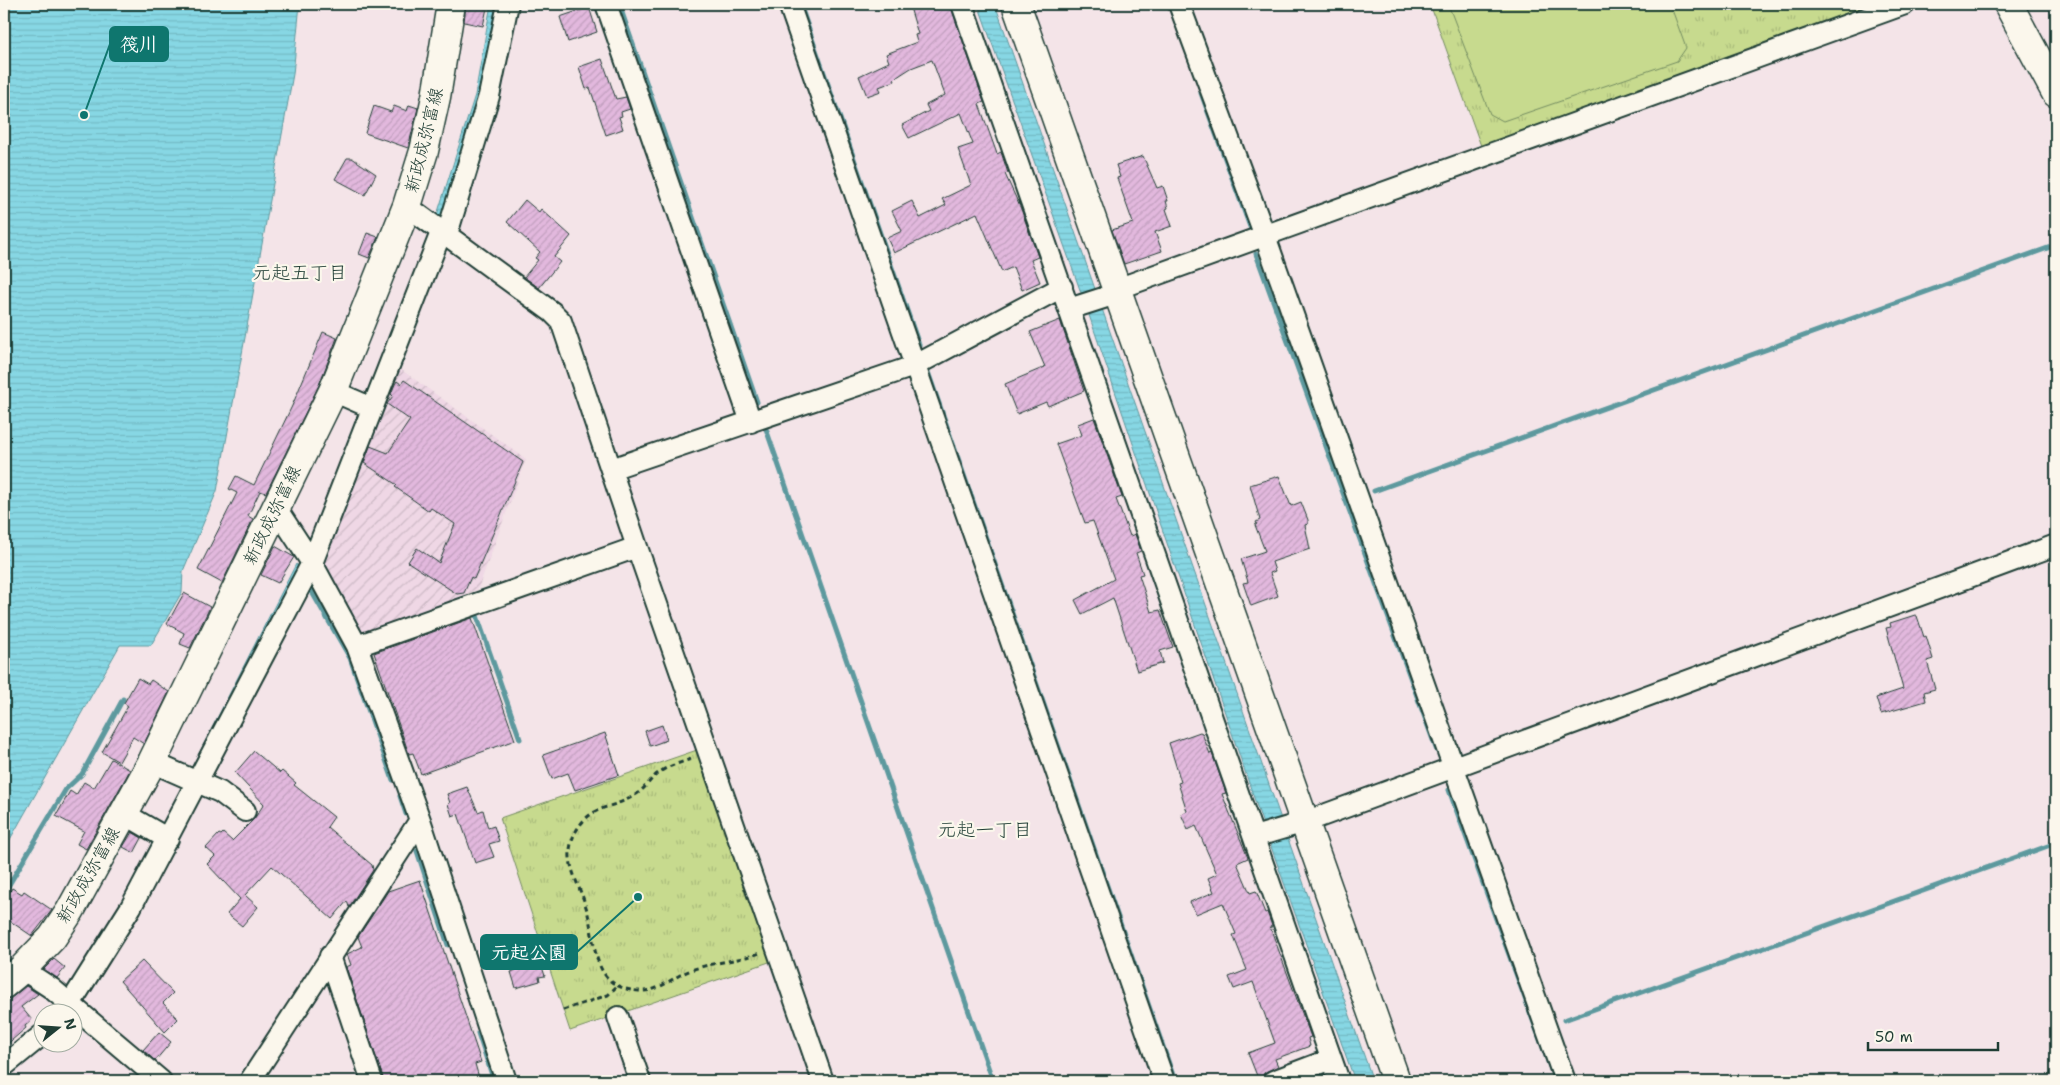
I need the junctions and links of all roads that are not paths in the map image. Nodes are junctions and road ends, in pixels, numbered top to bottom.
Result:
1 (451, 4) edge
2 (508, 4) edge
3 (606, 4) edge
4 (789, 4) edge
5 (962, 4) edge
6 (1016, 4) edge
7 (1179, 4) edge
8 (1905, 4) edge
9 (2008, 4) edge
10 (2056, 93) edge
11 (407, 206) junction
12 (445, 232) junction
13 (1265, 236) junction
14 (1062, 287) junction
15 (1115, 293) junction
16 (1073, 308) junction
17 (914, 366) junction
18 (333, 391) junction
19 (372, 408) junction
20 (751, 422) junction
21 (611, 469) junction
22 (276, 508) junction
23 (2056, 545) edge
24 (637, 547) junction
25 (312, 563) junction
26 (357, 646) junction
27 (152, 762) junction
28 (1453, 767) junction
29 (198, 783) junction
30 (245, 811) dead end
31 (123, 813) junction
32 (420, 820) junction
33 (1300, 823) junction
34 (1258, 836) junction
35 (168, 839) junction
36 (330, 956) junction
37 (13, 976) edge
38 (58, 1002) edge
39 (72, 1002) edge
40 (618, 1017) dead end
41 (82, 1019) edge
42 (32, 1043) edge
43 (1331, 1059) junction
44 (4, 1066) edge
45 (161, 1081) edge
46 (250, 1081) edge
47 (372, 1081) edge
48 (506, 1081) edge
49 (640, 1081) edge
50 (822, 1081) edge
51 (1164, 1081) edge
52 (1273, 1081) edge
53 (1339, 1081) edge
54 (1396, 1081) edge
55 (1565, 1081) edge

1 - 11 street, 新政成弥富線
2 - 12 street
3 - 20 street
4 - 17 street
5 - 14 street
6 - 15 street
7 - 13 street
8 - 13 street
9 - 10 street
11 - 12 street
11 - 18 street, 新政成弥富線
12 - 19 street
12 - 21 street
13 - 15 street
13 - 28 street
14 - 16 street
14 - 17 street
15 - 16 street
15 - 33 street
16 - 34 street
17 - 20 street
17 - 51 street
18 - 19 street
18 - 22 street, 新政成弥富線
19 - 25 street
20 - 21 street
21 - 24 street
22 - 25 street
22 - 27 street, 新政成弥富線
23 - 28 street
24 - 26 street
24 - 50 street
25 - 26 street
25 - 29 street
26 - 32 street
27 - 29 street
27 - 31 street, 新政成弥富線
28 - 33 street
28 - 55 street
29 - 30 street
29 - 35 street
31 - 35 street
31 - 37 street, 新政成弥富線
32 - 36 street
32 - 48 street
33 - 34 street
33 - 54 street
34 - 43 street
35 - 39 street
36 - 46 street
36 - 47 street
37 - 38 street
40 - 49 street
41 - 45 street
42 - 44 street
43 - 52 street
43 - 53 street

